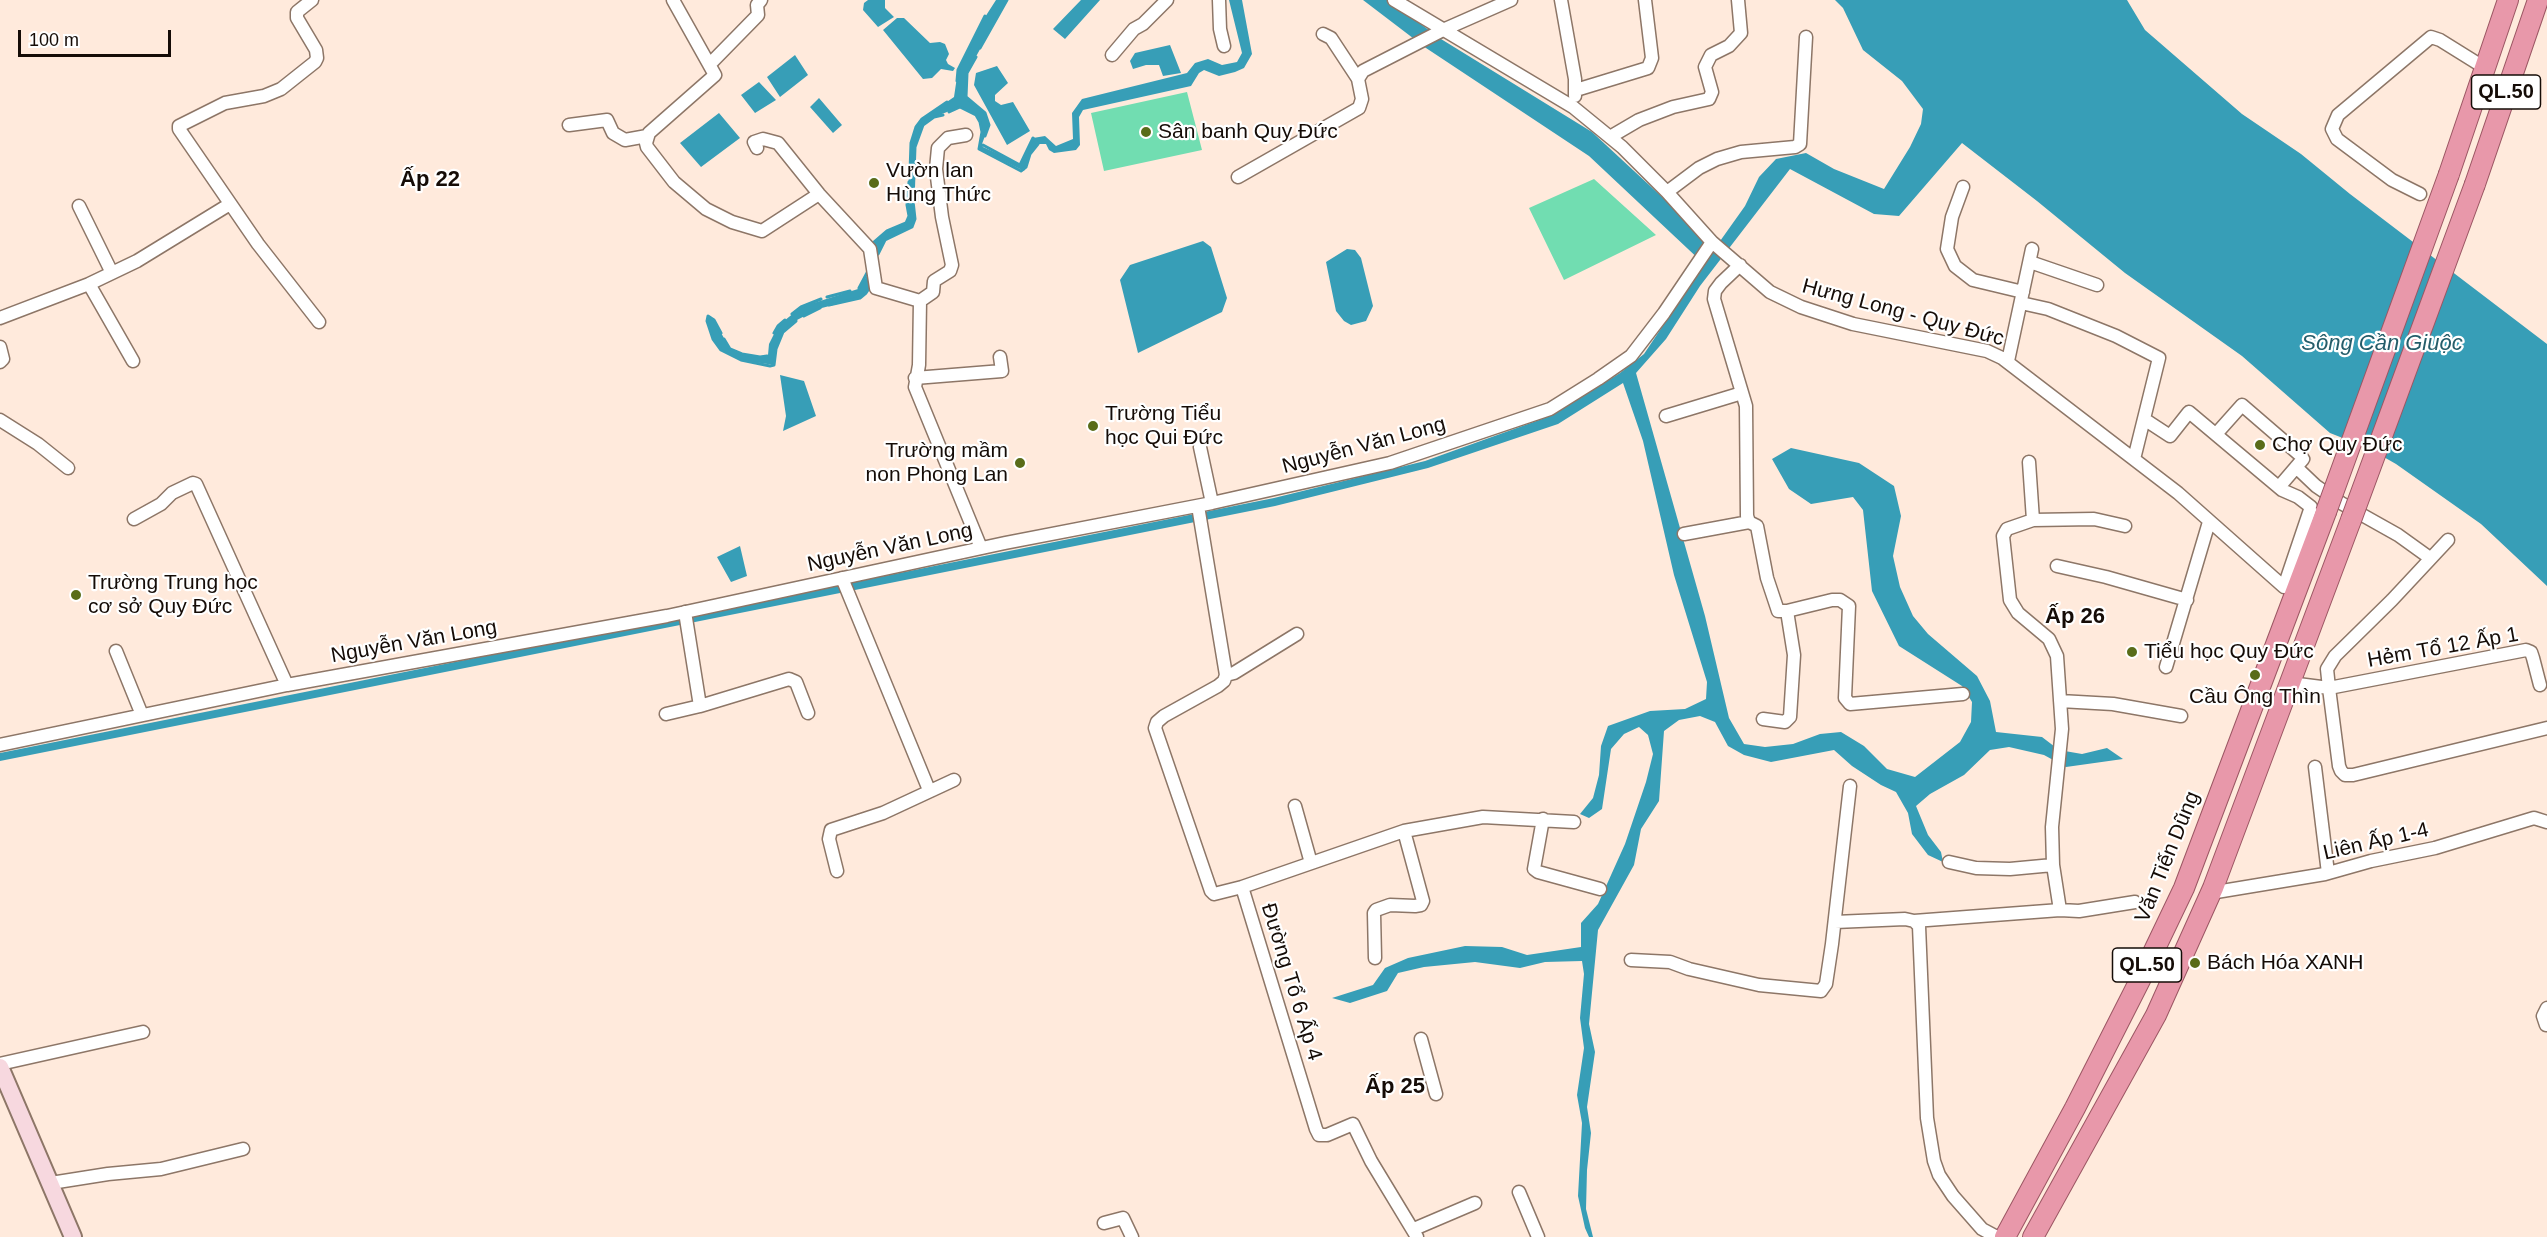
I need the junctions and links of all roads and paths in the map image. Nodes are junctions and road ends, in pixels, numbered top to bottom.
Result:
1 (312, 0) edge
2 (673, 0) edge
3 (761, 0) edge
4 (1167, 0) edge
5 (1219, 0) edge
6 (1394, 0) edge
7 (1511, 0) edge
8 (1561, 0) edge
9 (1645, 0) edge
10 (1738, 0) edge
11 (2508, 0) edge
12 (2538, 0) edge
13 (1445, 29) junction
14 (1323, 34) dead end
15 (1806, 37) dead end
16 (1224, 46) dead end
17 (1112, 55) dead end
18 (710, 64) junction
19 (2485, 68) junction
20 (1358, 79) junction
21 (1576, 90) junction
22 (1574, 107) junction
23 (569, 125) dead end
24 (966, 135) dead end
25 (647, 136) junction
26 (1610, 136) junction
27 (757, 148) dead end
28 (1238, 177) dead end
29 (1963, 188) dead end
30 (1667, 192) junction
31 (819, 194) junction
32 (2421, 194) dead end
33 (230, 204) junction
34 (79, 206) dead end
35 (1713, 243) junction
36 (1740, 265) junction
37 (112, 273) junction
38 (89, 284) junction
39 (2097, 285) dead end
40 (2022, 298) junction
41 (920, 301) junction
42 (0, 318) edge
43 (320, 322) dead end
44 (0, 347) edge
45 (1000, 357) dead end
46 (133, 361) dead end
47 (0, 362) edge
48 (2008, 362) junction
49 (915, 378) junction
50 (1742, 393) junction
51 (1666, 416) dead end
52 (2144, 419) junction
53 (0, 420) edge
54 (2217, 433) junction
55 (1200, 447) dead end
56 (2134, 459) junction
57 (2029, 462) dead end
58 (2296, 467) junction
59 (68, 468) dead end
60 (2279, 486) junction
61 (1212, 503) junction
62 (1198, 506) junction
63 (134, 519) dead end
64 (2033, 520) junction
65 (1749, 522) junction
66 (2210, 522) junction
67 (2125, 526) dead end
68 (1684, 534) dead end
69 (2448, 540) dead end
70 (981, 548) junction
71 (2430, 558) junction
72 (2057, 566) dead end
73 (842, 578) junction
74 (2187, 600) junction
75 (1787, 611) junction
76 (685, 612) junction
77 (1298, 634) dead end
78 (116, 651) dead end
79 (2166, 667) dead end
80 (1226, 675) junction
81 (2290, 683) junction
82 (2540, 685) dead end
83 (287, 686) junction
84 (2329, 688) junction
85 (1963, 694) dead end
86 (2060, 701) junction
87 (700, 706) junction
88 (808, 713) dead end
89 (666, 714) dead end
90 (142, 715) junction
91 (2181, 716) dead end
92 (1762, 719) dead end
93 (2547, 728) edge
94 (0, 745) edge
95 (2315, 767) dead end
96 (954, 780) dead end
97 (1850, 786) dead end
98 (930, 790) junction
99 (1295, 806) dead end
100 (2547, 812) edge
101 (2534, 818) junction
102 (1543, 819) junction
103 (1574, 822) dead end
104 (2547, 822) edge
105 (1404, 831) junction
106 (1949, 862) dead end
107 (1311, 863) junction
108 (2053, 865) junction
109 (837, 871) dead end
110 (2328, 873) junction
111 (1242, 887) junction
112 (1600, 889) dead end
113 (2210, 893) junction
114 (2135, 902) dead end
115 (2060, 910) junction
116 (1914, 921) junction
117 (1835, 922) junction
118 (1375, 958) dead end
119 (1632, 960) dead end
120 (2547, 1008) edge
121 (2546, 1025) edge
122 (143, 1032) dead end
123 (1421, 1039) dead end
124 (0, 1065) edge
125 (1436, 1094) dead end
126 (243, 1149) dead end
127 (51, 1183) junction
128 (1519, 1192) dead end
129 (1475, 1203) dead end
130 (1104, 1223) dead end
131 (1415, 1233) edge
132 (73, 1237) edge
133 (1132, 1237) edge
134 (1538, 1237) edge
135 (1997, 1237) edge
136 (2005, 1237) edge
137 (2033, 1237) edge

1 - 33 street
2 - 18 street
3 - 18 street
4 - 17 street
5 - 16 street
6 - 13 street, Hưng Long - Quy Đức
7 - 13 street
8 - 21 street
9 - 21 street
10 - 26 street
11 - 19 highway, QL.50
12 - 81 highway, QL.50, bridge
13 - 20 street
13 - 22 street, Hưng Long - Quy Đức
14 - 20 street
15 - 30 street
18 - 25 street
19 - 32 street
19 - 136 highway, Văn Tiến Dũng / QL.50, bridge
20 - 28 street
21 - 22 street
22 - 26 street, Hưng Long - Quy Đức
23 - 25 street
24 - 41 street
25 - 31 street
26 - 30 street, Hưng Long - Quy Đức
27 - 31 street
29 - 40 street
30 - 35 street, Hưng Long - Quy Đức
31 - 41 street
33 - 37 street
33 - 43 street
34 - 37 street
35 - 36 street, Hưng Long - Quy Đức
35 - 61 street, Nguyễn Văn Long
36 - 48 street, Hưng Long - Quy Đức
36 - 50 street
37 - 38 street
38 - 42 street
38 - 46 street
39 - 40 street
40 - 48 street
40 - 52 street
41 - 49 street
44 - 47 street
45 - 49 street
48 - 56 street, Hưng Long - Quy Đức
49 - 70 street
50 - 51 street
50 - 65 street
52 - 54 street
52 - 56 street
53 - 59 street
54 - 58 street
54 - 60 street
55 - 61 street
56 - 66 street, Hưng Long - Quy Đức
57 - 64 street
58 - 60 street
58 - 71 street
60 - 66 street, Hưng Long - Quy Đức
61 - 62 street, Nguyễn Văn Long
62 - 70 street, Nguyễn Văn Long
62 - 80 street
63 - 83 street
64 - 67 street
64 - 86 street
65 - 68 street
65 - 75 street
66 - 74 street
69 - 71 street
70 - 73 street, Nguyễn Văn Long
71 - 84 street
72 - 74 street
73 - 76 street, Nguyễn Văn Long
73 - 98 street
74 - 79 street
75 - 85 street
75 - 92 street
76 - 83 street, Nguyễn Văn Long
76 - 87 street
77 - 80 street
78 - 90 street
80 - 111 street, Đường Tổ 6 Ấp 4
81 - 84 street
81 - 113 highway, QL.50
82 - 84 street, Hẻm Tổ 12 Ấp 1
83 - 90 street, Nguyễn Văn Long
84 - 93 street
86 - 91 street
86 - 108 street
87 - 88 street
87 - 89 street
90 - 94 street, Nguyễn Văn Long
95 - 110 street
96 - 98 street
97 - 117 street
98 - 109 street
99 - 107 street
100 - 101 street, Liên Ấp 1-4
101 - 104 street
101 - 110 street, Liên Ấp 1-4
102 - 103 street
102 - 105 street
102 - 112 street
105 - 107 street
105 - 118 street
106 - 108 street
107 - 111 street
108 - 115 street
110 - 113 street, Liên Ấp 1-4
111 - 131 street, Đường Tổ 6 Ấp 4
113 - 137 highway, QL.50
114 - 115 street
115 - 116 street
116 - 117 street
116 - 135 street
117 - 119 street
120 - 121 street
122 - 124 street
123 - 125 street
124 - 127 main road
126 - 127 street
127 - 132 main road
128 - 134 street
129 - 131 street
130 - 133 street

